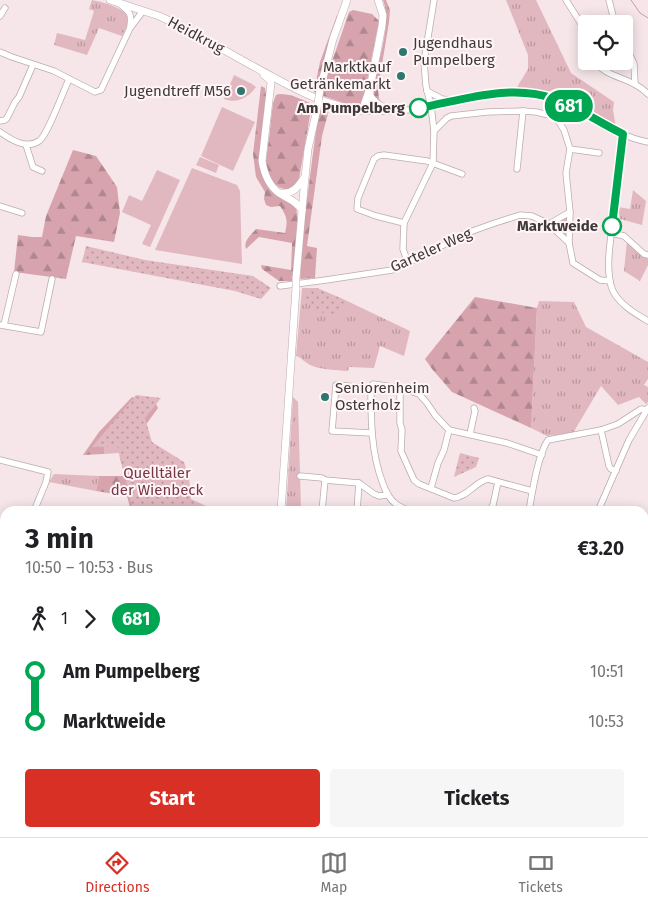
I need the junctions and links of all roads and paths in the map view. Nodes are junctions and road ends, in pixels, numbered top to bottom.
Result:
1 (110, 0) edge
2 (378, 0) edge
3 (434, 0) edge
4 (566, 0) edge
5 (609, 0) edge
6 (348, 1) edge
7 (119, 3) junction
8 (5, 8) dead end
9 (143, 11) junction
10 (613, 15) edge
11 (0, 16) edge
12 (578, 20) edge
13 (130, 28) junction
14 (0, 52) edge
15 (633, 62) edge
16 (33, 64) junction
17 (602, 70) edge
18 (69, 79) junction
19 (275, 83) junction
20 (635, 84) junction
21 (370, 88) junction
22 (427, 92) junction
23 (648, 94) edge
24 (370, 96) junction
25 (454, 101) junction
26 (430, 106) junction
27 (365, 111) junction
28 (395, 111) junction
29 (523, 111) junction
30 (0, 121) edge
31 (434, 131) junction
32 (0, 132) edge
33 (623, 134) junction
34 (648, 142) edge
35 (26, 145) junction
36 (570, 149) junction
37 (599, 153) dead end
38 (433, 163) junction
39 (517, 169) dead end
40 (42, 171) dead end
41 (462, 174) dead end
42 (305, 178) junction
43 (278, 192) junction
44 (0, 206) edge
45 (302, 210) junction
46 (570, 212) junction
47 (22, 213) dead end
48 (404, 223) junction
49 (549, 224) junction
50 (612, 233) junction
51 (569, 243) junction
52 (648, 255) edge
53 (408, 264) junction
54 (16, 274) dead end
55 (52, 279) dead end
56 (610, 279) junction
57 (280, 286) dead end
58 (648, 321) edge
59 (2, 325) edge
60 (372, 386) junction
61 (400, 388) junction
62 (474, 408) dead end
63 (647, 409) edge
64 (449, 430) junction
65 (601, 430) junction
66 (372, 433) junction
67 (470, 434) junction
68 (542, 456) junction
69 (0, 460) edge
70 (616, 471) junction
71 (300, 476) dead end
72 (325, 480) junction
73 (498, 482) junction
74 (359, 483) junction
75 (431, 488) junction
76 (532, 491) junction
77 (388, 495) junction
78 (36, 506) edge
79 (282, 506) edge
80 (322, 506) edge
81 (357, 506) edge
82 (400, 506) edge
83 (492, 506) edge
84 (530, 506) edge
85 (600, 506) edge

1 - 7 main road, Heidkrug
2 - 21 main road
3 - 22 street
4 - 12 street
5 - 10 street
6 - 42 main road, bridge
7 - 9 main road, Heidkrug
7 - 13 street
8 - 11 street
9 - 13 street
9 - 19 main road, Heidkrug
13 - 18 street
14 - 16 street
15 - 20 street
16 - 18 street
16 - 30 street
17 - 20 street
18 - 35 street
19 - 27 main road, Heidkrug
19 - 43 main road
20 - 23 street
21 - 24 main road
21 - 27 main road
22 - 25 street
22 - 26 street
24 - 27 main road
24 - 28 main road
25 - 26 street
25 - 33 street
26 - 28 street
26 - 31 street
27 - 28 street
29 - 31 street
29 - 36 street
29 - 39 street
31 - 38 street
32 - 35 street
33 - 34 street
33 - 50 street
35 - 40 street
36 - 37 street
36 - 46 street
38 - 41 street
38 - 48 street
38 - 48 street
42 - 43 main road
42 - 45 main road
43 - 45 main road
44 - 47 street
45 - 79 main road, bridge
46 - 49 street
46 - 51 street
48 - 53 street
49 - 51 street, Garteler Weg
49 - 53 street, Garteler Weg
50 - 52 street
50 - 56 street
51 - 56 street
53 - 57 street, Garteler Weg
54 - 59 street
55 - 59 street
56 - 58 street
60 - 61 street
60 - 66 street
60 - 66 street
61 - 64 street
61 - 75 street
62 - 67 street
63 - 65 street
63 - 70 street
64 - 67 street
64 - 75 street
65 - 68 street
65 - 70 street
66 - 77 street
67 - 68 street
68 - 76 street
69 - 78 street
70 - 85 street
71 - 72 street
72 - 74 street
72 - 80 street
73 - 75 street
73 - 76 street
73 - 83 street
74 - 77 street
74 - 81 street
76 - 84 street
77 - 82 street

